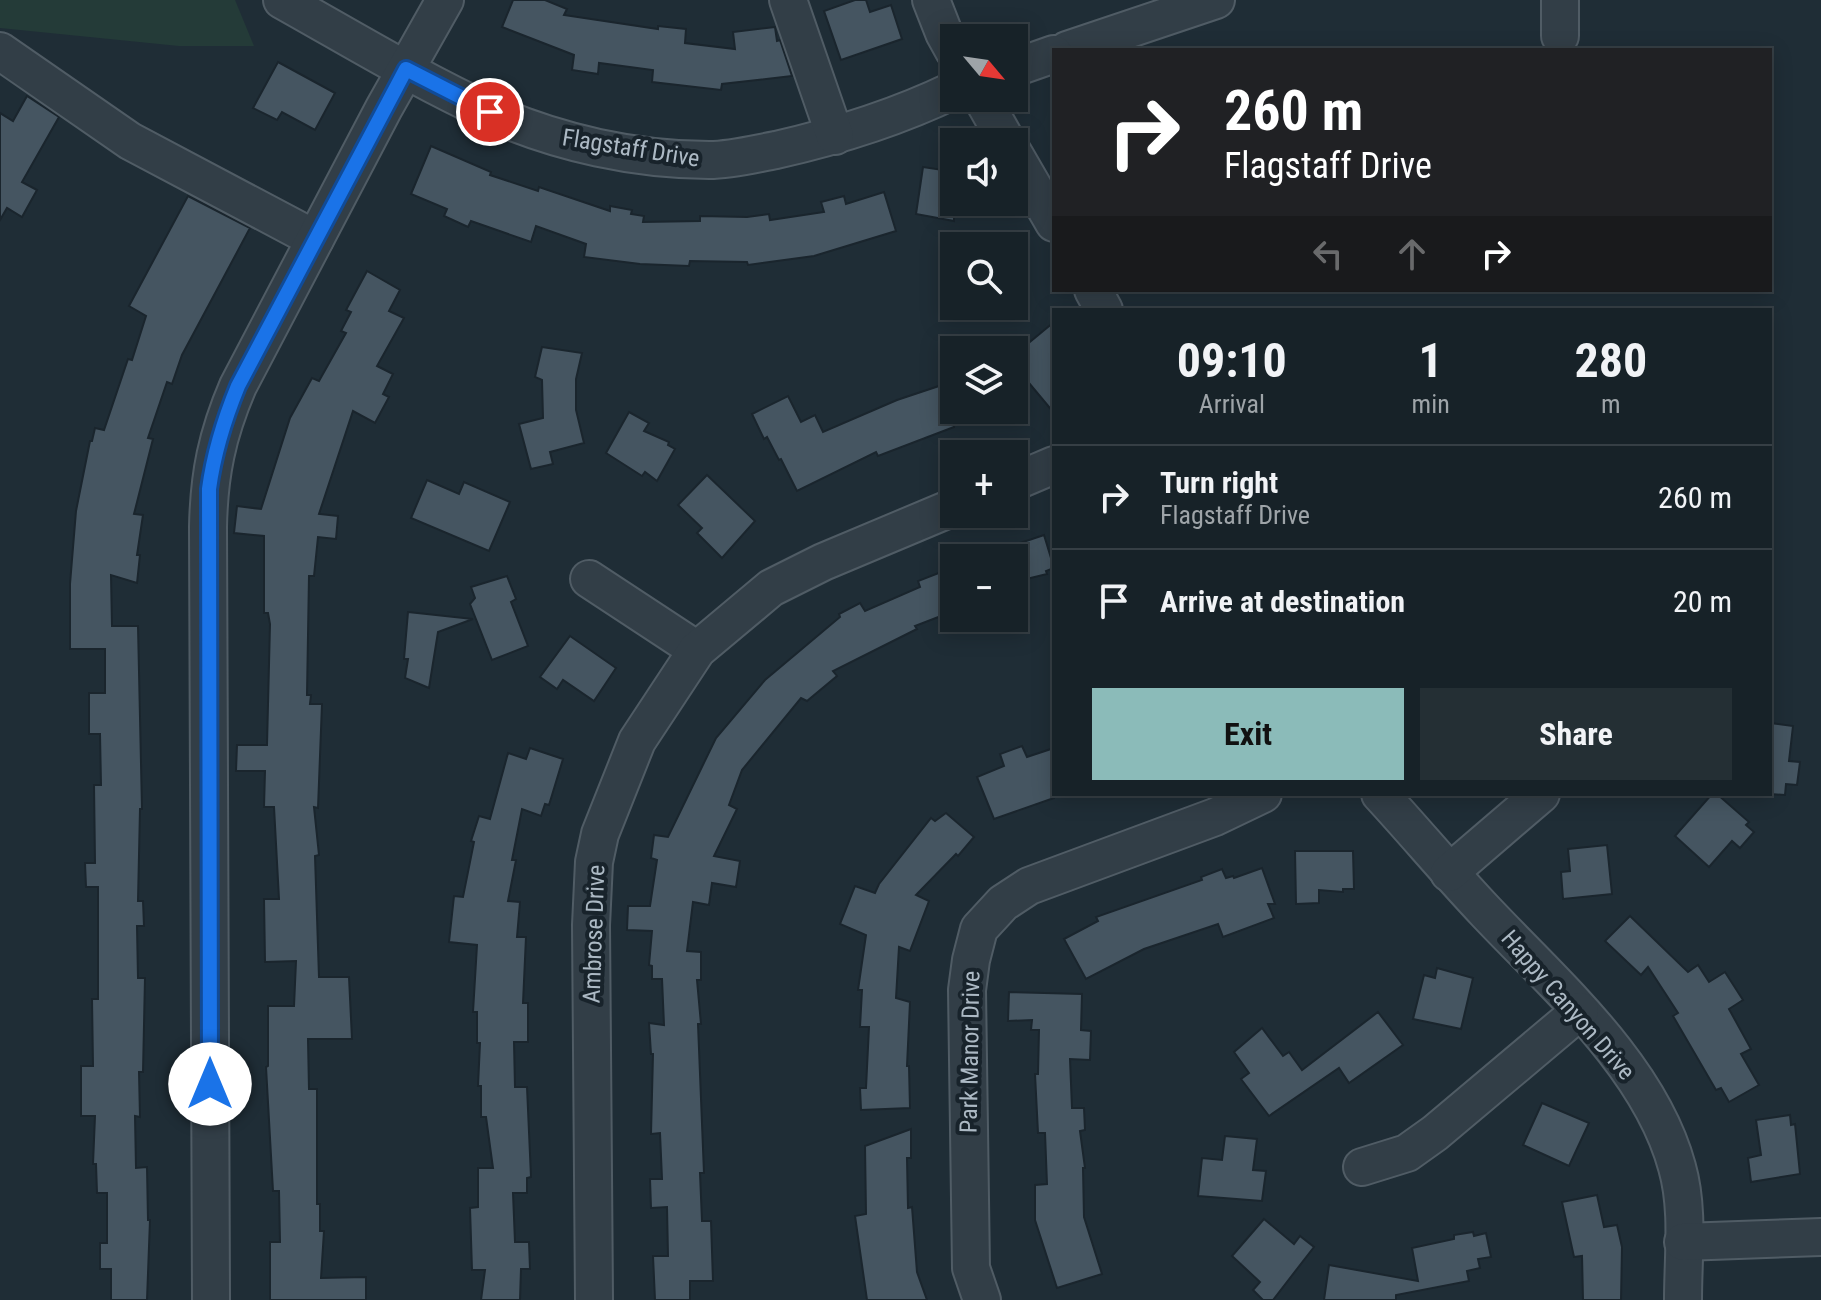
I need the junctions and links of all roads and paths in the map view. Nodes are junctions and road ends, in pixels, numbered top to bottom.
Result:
1 (282, 0) edge
2 (445, 0) edge
3 (788, 0) edge
4 (931, 0) edge
5 (1216, 0) edge
6 (1560, 0) edge
7 (1131, 14) edge
8 (940, 24) edge
9 (1560, 36) dead end
10 (1071, 48) edge
11 (0, 51) edge
12 (1052, 55) edge
13 (1028, 63) edge
14 (406, 69) junction
15 (940, 97) edge
16 (835, 136) junction
17 (1028, 178) edge
18 (1052, 220) edge
19 (315, 239) junction
20 (1052, 466) edge
21 (1028, 476) edge
22 (940, 513) edge
23 (589, 579) dead end
24 (697, 650) junction
25 (1259, 796) edge
26 (1382, 796) edge
27 (1539, 796) edge
28 (1449, 873) junction
29 (1580, 1011) junction
30 (1362, 1167) dead end
31 (1821, 1237) edge
32 (1683, 1242) junction
33 (211, 1300) edge
34 (594, 1300) edge
35 (982, 1300) edge
36 (1683, 1300) edge

1 - 14 street, Flagstaff Drive
2 - 14 street
3 - 16 street
4 - 8 street
5 - 7 street
6 - 9 street
7 - 10 street
11 - 19 street
12 - 13 street
14 - 16 street, Flagstaff Drive
14 - 19 street
15 - 16 street, Flagstaff Drive
17 - 18 street
19 - 33 street
20 - 21 street
22 - 24 street, Ambrose Drive
23 - 24 street
24 - 34 street, Ambrose Drive
25 - 35 street, Park Manor Drive
26 - 28 street, Happy Canyon Drive
27 - 28 street
28 - 29 street, Happy Canyon Drive
29 - 30 street
29 - 32 street, Happy Canyon Drive
31 - 32 street
32 - 36 street, Happy Canyon Drive

